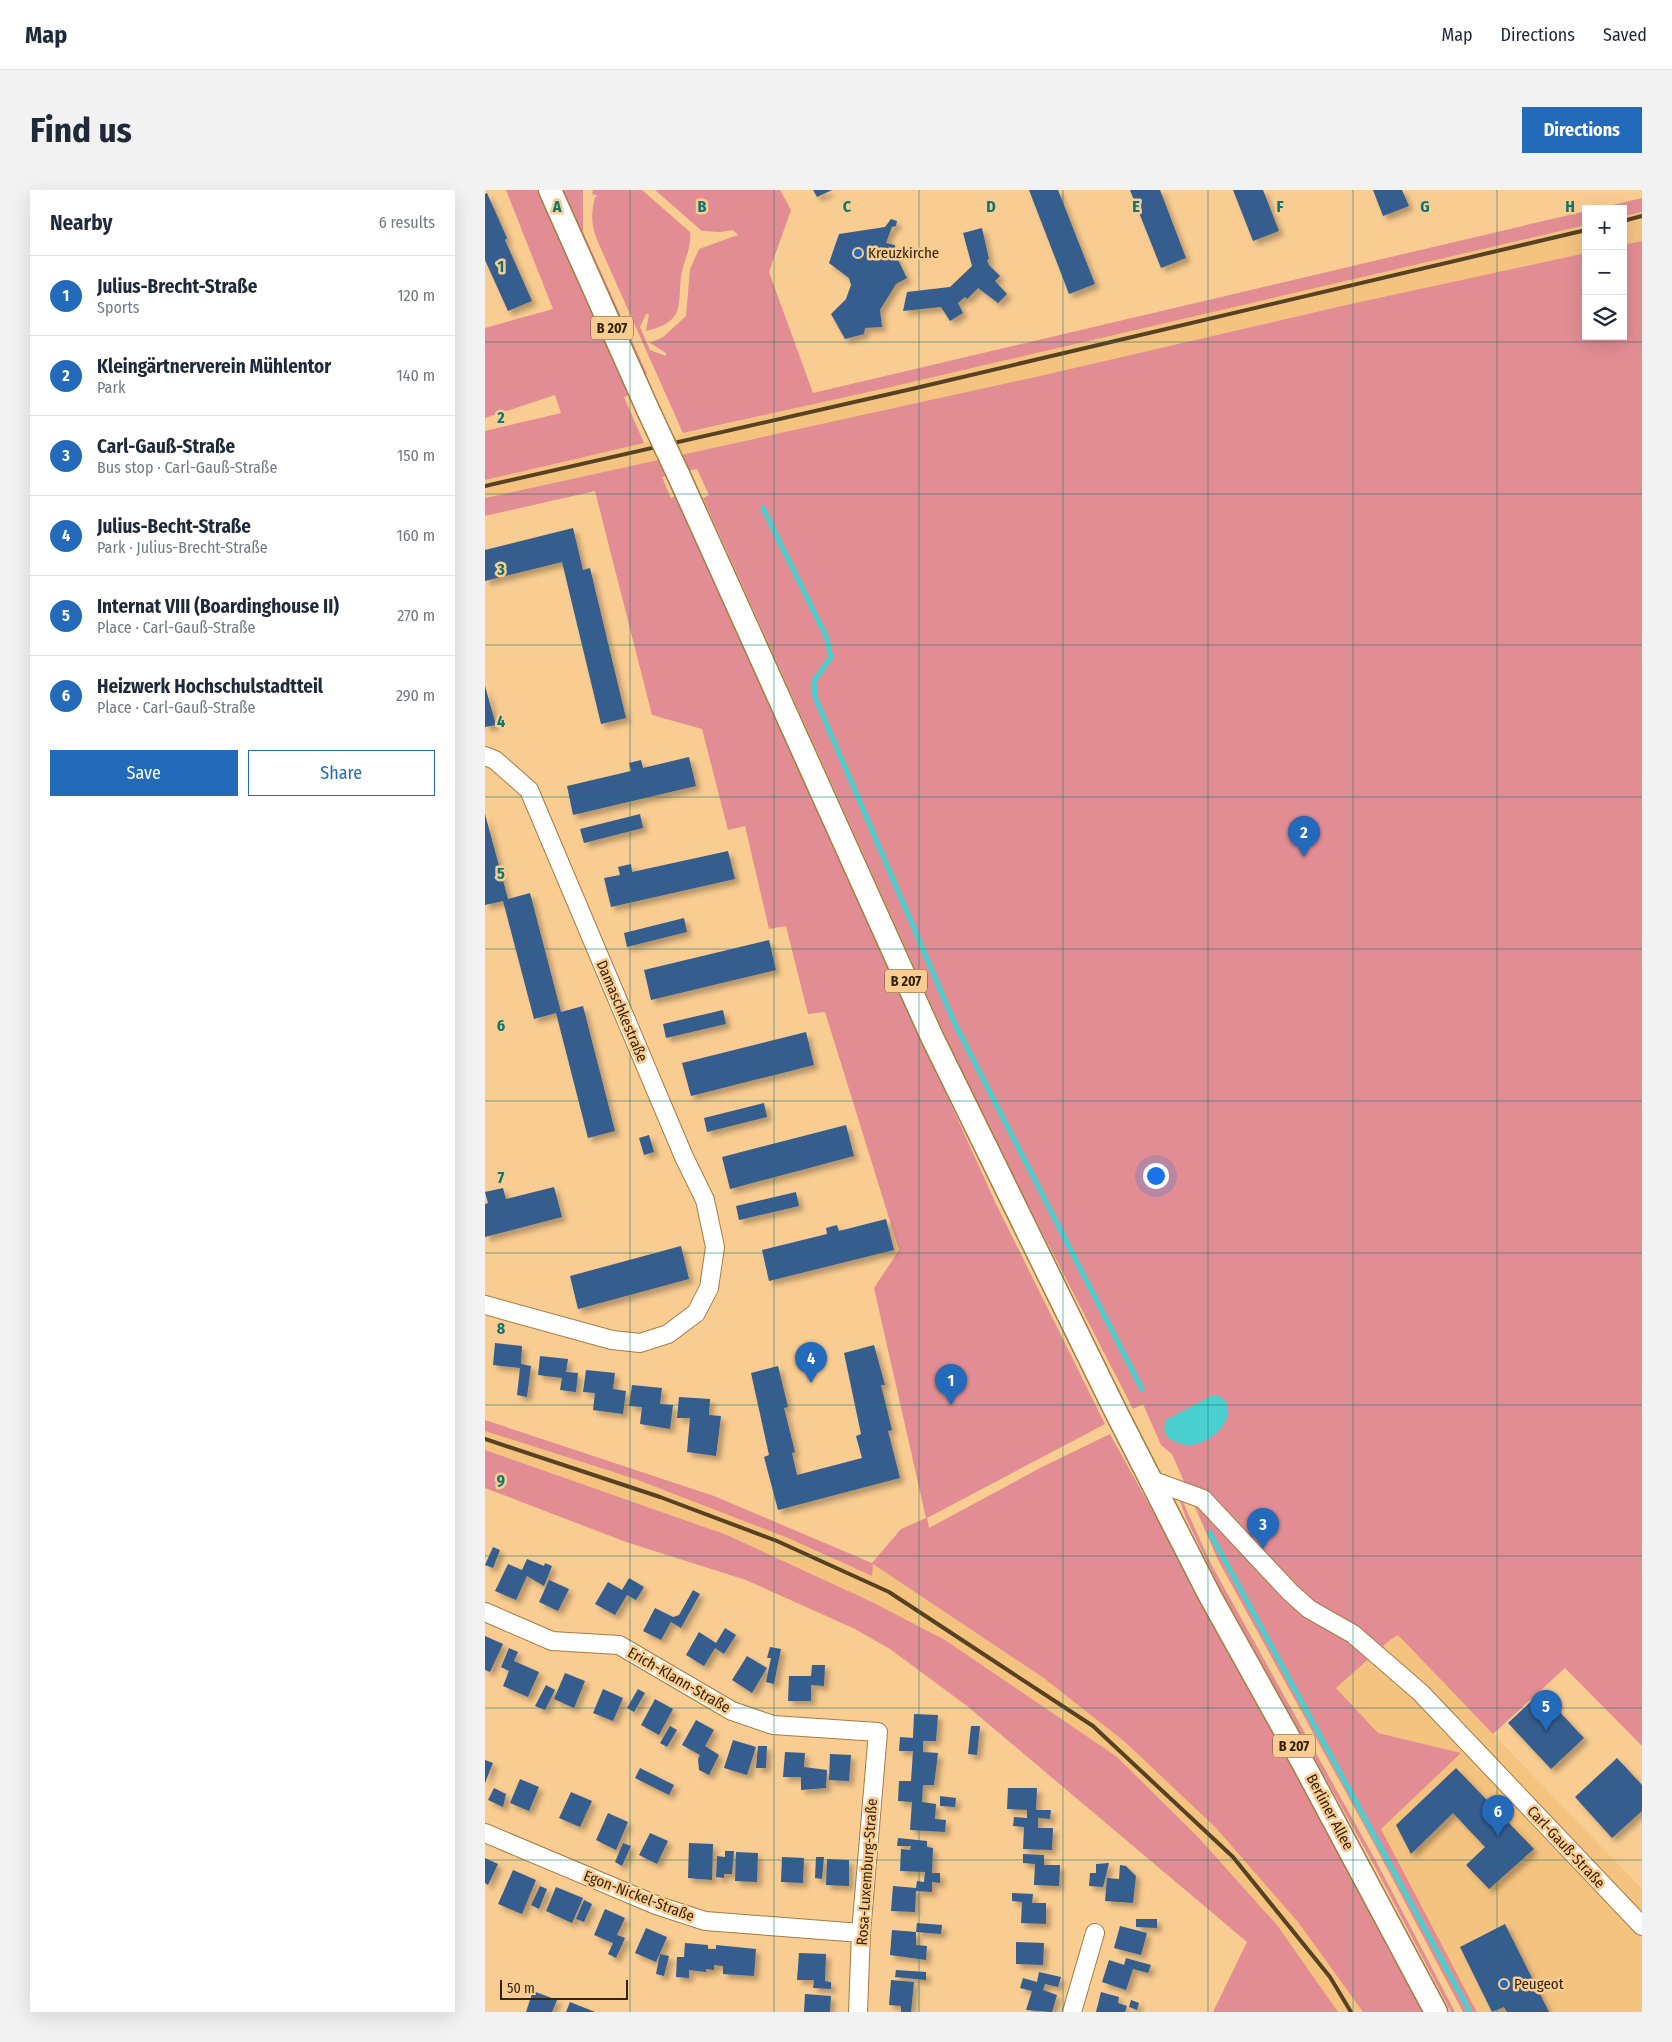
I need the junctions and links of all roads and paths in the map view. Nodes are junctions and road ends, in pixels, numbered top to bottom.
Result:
1 (550, 190) edge
2 (485, 756) edge
3 (485, 1305) edge
4 (1151, 1480) junction
5 (485, 1612) edge
6 (878, 1732) joint
7 (485, 1832) edge
8 (1642, 1926) edge
9 (861, 1933) junction
10 (1095, 1933) dead end
11 (858, 2012) edge
12 (1071, 2012) edge
13 (1436, 2012) edge

1 - 4 main road, B 207, bridge
2 - 3 street, Damaschkestraße
4 - 8 street, Carl-Gauß-Straße
4 - 13 main road, Berliner Allee / B 207
5 - 6 street, Erich-Klann-Straße
6 - 9 street, Rosa-Luxemburg-Straße
7 - 9 street, Egon-Nickel-Straße
9 - 11 street, Rosa-Luxemburg-Straße
10 - 12 street

